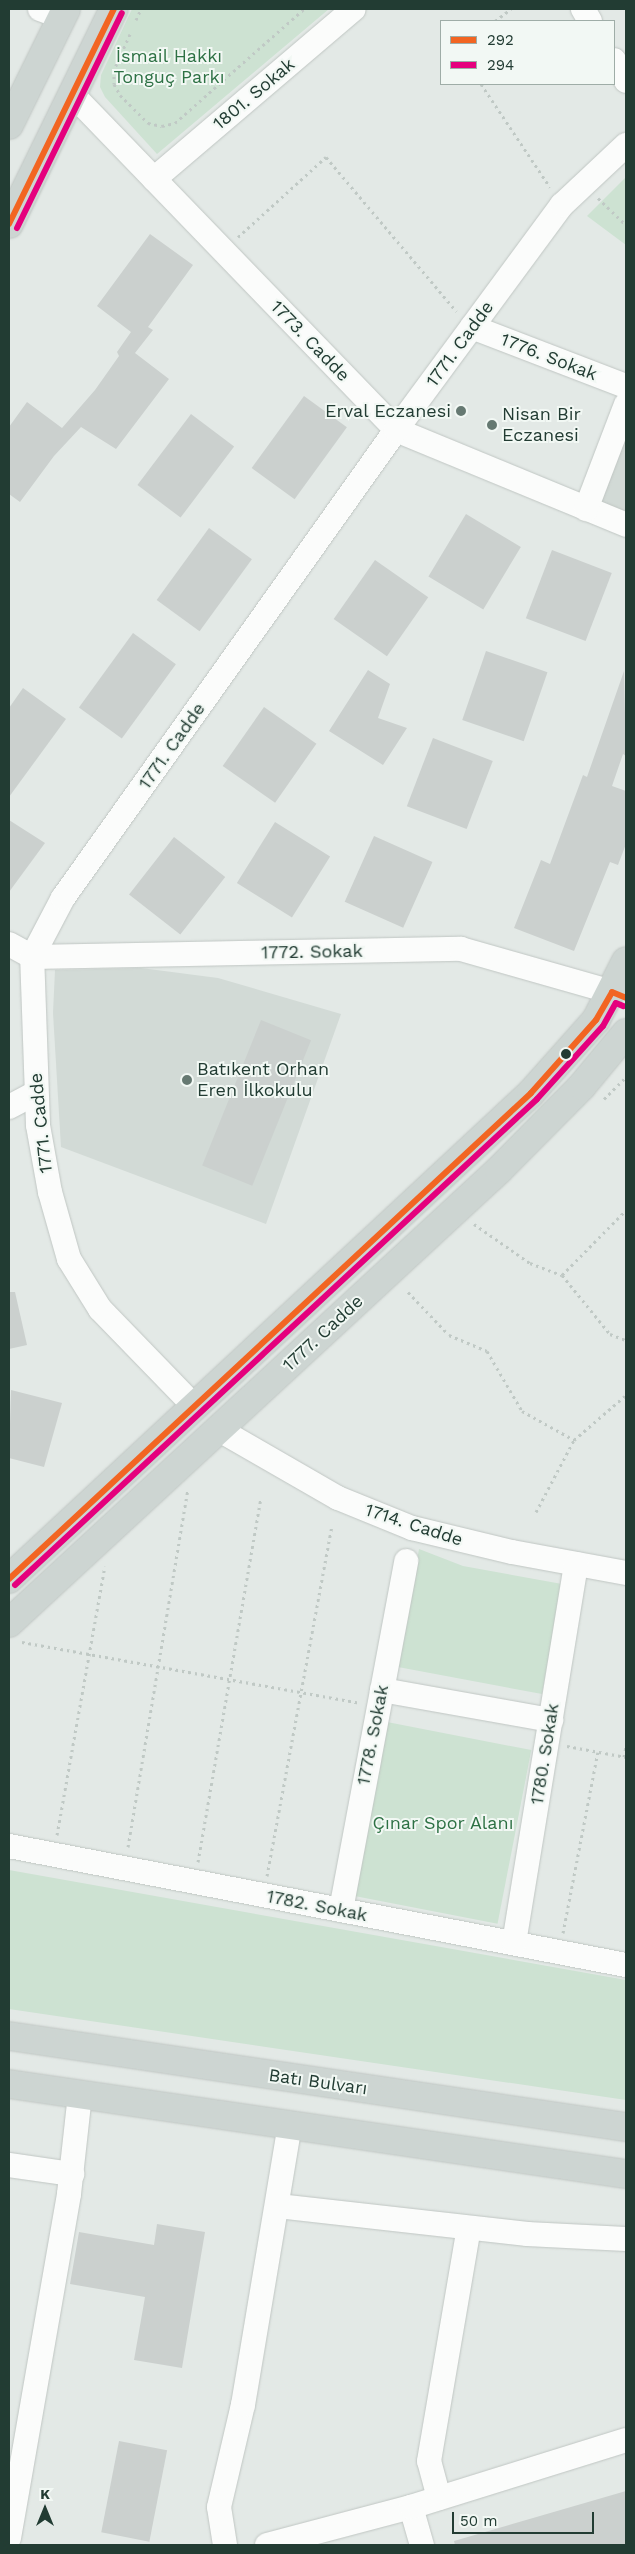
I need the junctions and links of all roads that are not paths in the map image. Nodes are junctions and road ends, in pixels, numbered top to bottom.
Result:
1 (114, 9) edge
2 (354, 9) edge
3 (583, 9) edge
4 (56, 12) edge
5 (589, 20) edge
6 (615, 62) edge
7 (626, 81) edge
8 (72, 94) junction
9 (9, 125) edge
10 (626, 145) edge
11 (154, 179) junction
12 (9, 224) edge
13 (462, 322) junction
14 (626, 386) edge
15 (626, 404) edge
16 (396, 430) junction
17 (586, 508) junction
18 (626, 525) edge
19 (9, 944) edge
20 (32, 957) junction
21 (626, 960) edge
22 (619, 995) edge
23 (596, 1020) junction
24 (626, 1033) edge
25 (35, 1093) junction
26 (9, 1107) edge
27 (196, 1407) junction
28 (218, 1429) junction
29 (406, 1560) dead end
30 (576, 1564) junction
31 (626, 1573) edge
32 (9, 1579) edge
33 (13, 1632) edge
34 (380, 1698) junction
35 (549, 1731) junction
36 (9, 1846) edge
37 (341, 1910) junction
38 (514, 1944) junction
39 (626, 1965) edge
40 (9, 2036) edge
41 (9, 2084) edge
42 (80, 2094) junction
43 (290, 2125) junction
44 (626, 2127) edge
45 (9, 2166) edge
46 (72, 2174) junction
47 (626, 2174) edge
48 (278, 2206) junction
49 (469, 2228) junction
50 (626, 2239) edge
51 (626, 2440) edge
52 (439, 2498) junction
53 (410, 2507) junction
54 (9, 2538) edge
55 (225, 2545) edge
56 (267, 2545) edge
57 (422, 2545) edge

1 - 8 main road
2 - 11 street, 1801. Sokak
3 - 5 street
4 - 9 main road
6 - 7 street
8 - 11 street, 1773. Cadde
8 - 12 main road
10 - 13 street, 1771. Cadde
11 - 16 street, 1773. Cadde
13 - 14 street, 1776. Sokak
13 - 16 street, 1771. Cadde
15 - 17 street
16 - 17 street, 1773. Cadde
16 - 20 street, 1771. Cadde
17 - 18 street, 1773. Cadde
19 - 20 street
20 - 22 street, 1772. Sokak
20 - 25 street, 1771. Cadde
21 - 22 main road, 1777. Cadde
22 - 23 main road, 1777. Cadde
23 - 24 main road
23 - 27 main road, 1777. Cadde
24 - 28 main road, 1777. Cadde
25 - 26 street
25 - 27 street, 1771. Cadde
27 - 28 main road
27 - 32 main road, 1777. Cadde
28 - 30 street, 1714. Cadde
28 - 33 main road, 1777. Cadde
29 - 34 street, 1778. Sokak
30 - 31 street, 1714. Cadde
30 - 35 street, 1780. Sokak
34 - 35 street
34 - 37 street, 1778. Sokak
35 - 38 street, 1780. Sokak
36 - 37 street, 1782. Sokak
37 - 38 street, 1782. Sokak
38 - 39 street, 1782. Sokak
40 - 44 main road, Batı Bulvarı
41 - 42 main road
42 - 43 main road
42 - 46 street
43 - 47 main road
43 - 48 street
45 - 46 street
46 - 54 street
48 - 49 street
48 - 55 street
49 - 50 street
49 - 52 street
51 - 52 street
52 - 53 street
53 - 56 street
53 - 57 street

